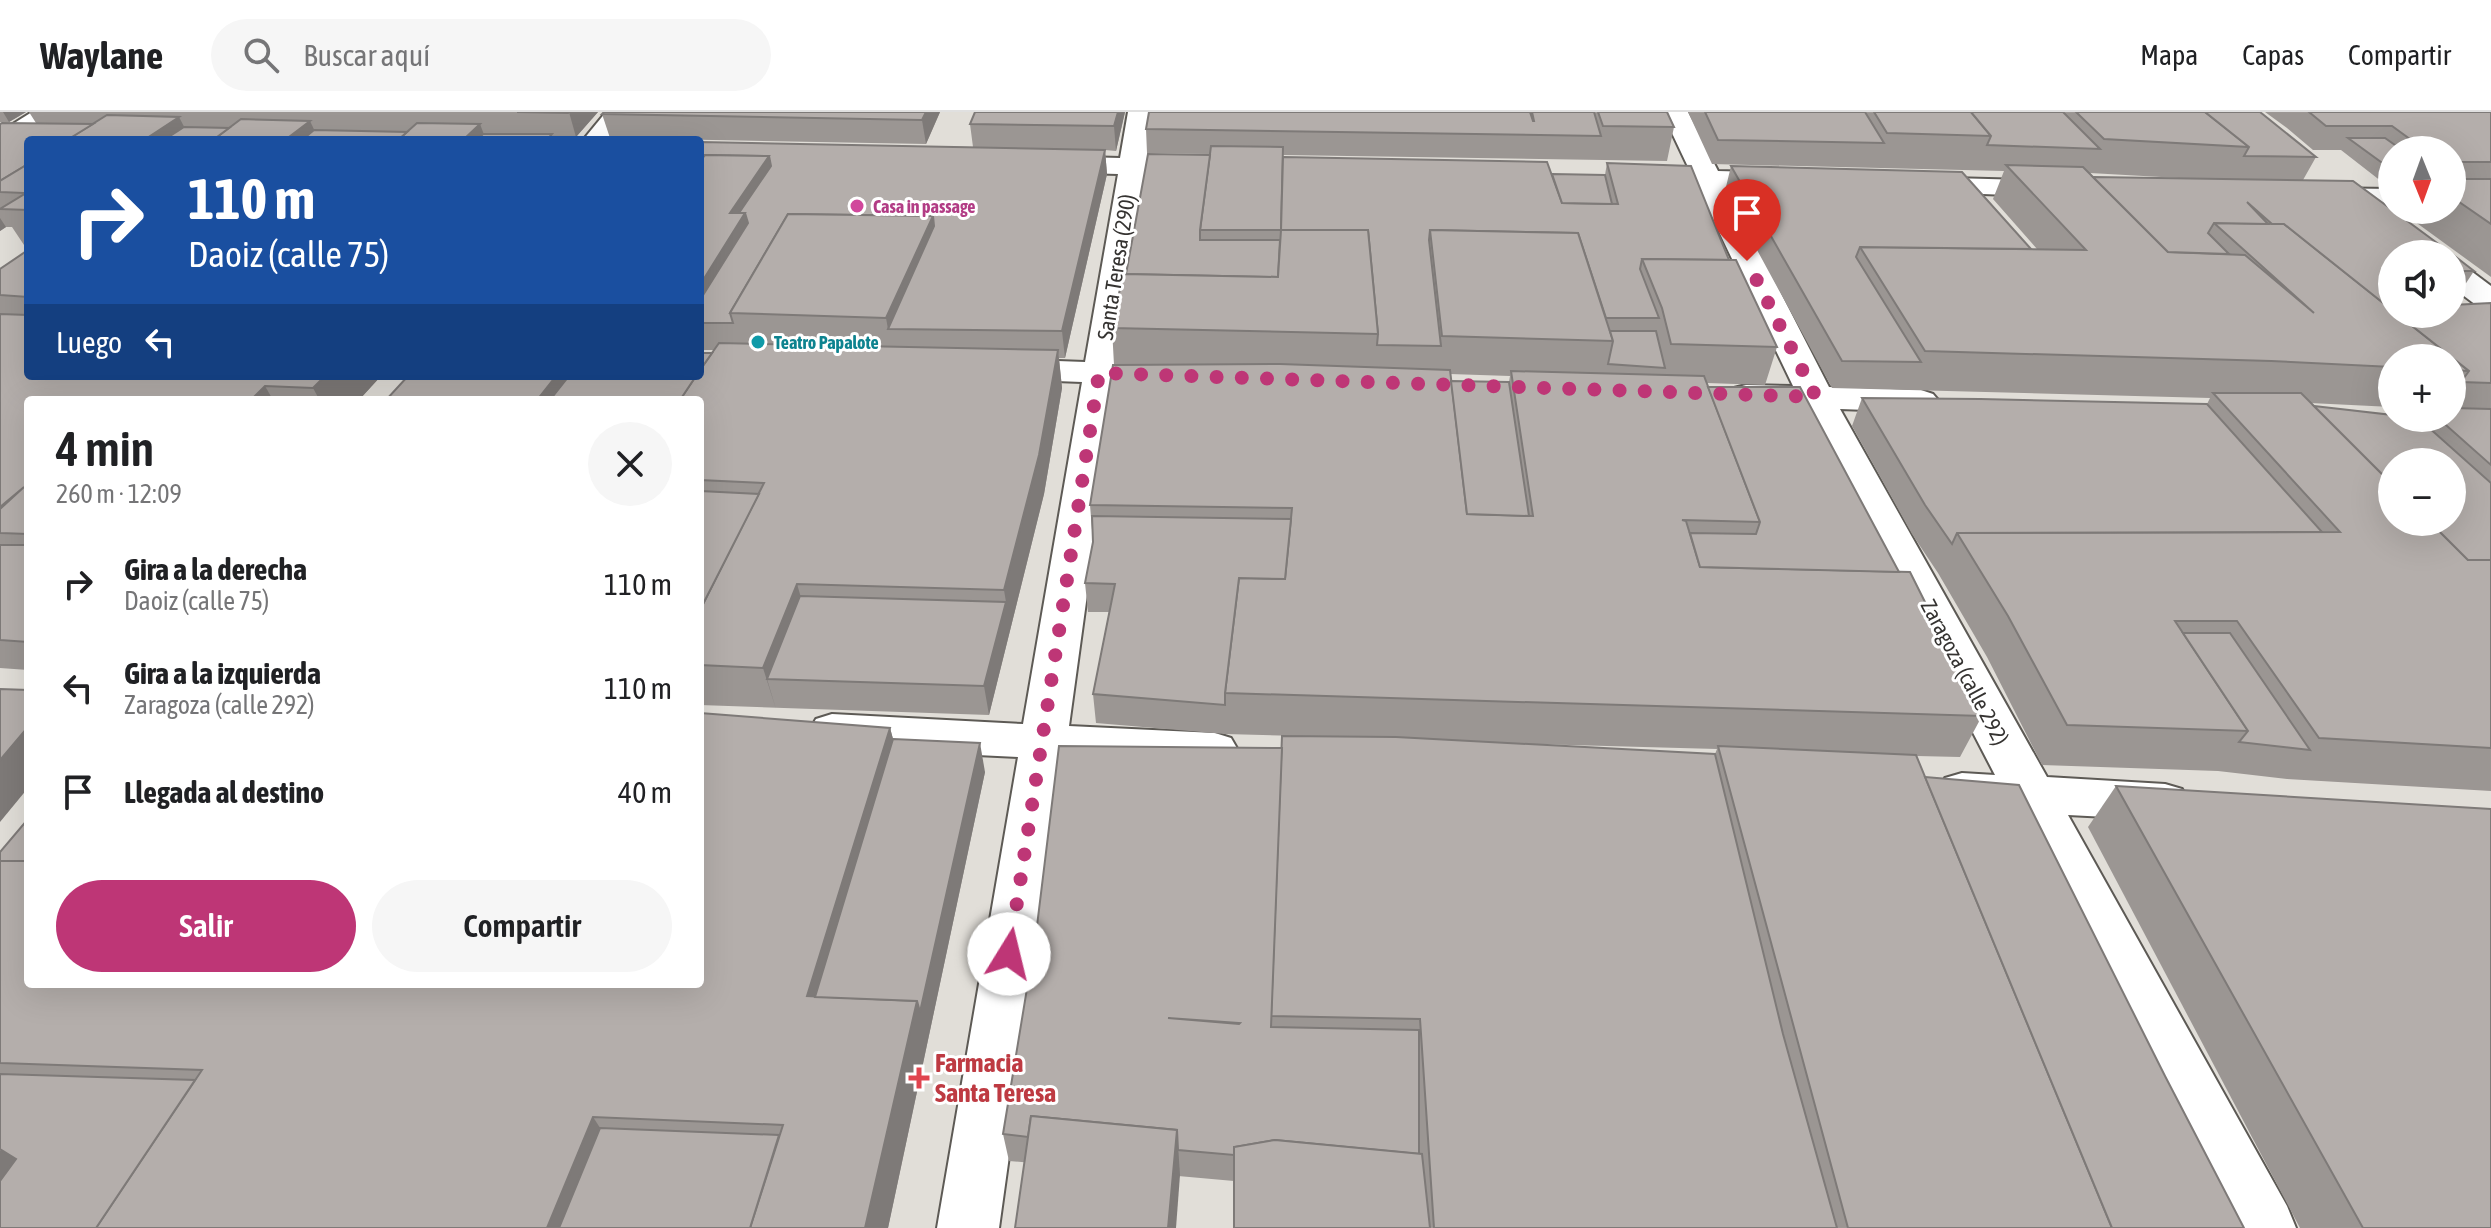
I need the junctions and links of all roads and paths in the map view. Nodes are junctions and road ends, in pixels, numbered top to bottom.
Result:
1 (49, 112) edge
2 (620, 112) edge
3 (1141, 112) edge
4 (1675, 112) edge
5 (599, 136) edge
6 (9, 141) edge
7 (1025, 164) edge
8 (1133, 166) junction
9 (1229, 168) edge
10 (2314, 169) edge
11 (1611, 177) edge
12 (1706, 179) junction
13 (1816, 182) edge
14 (1895, 184) edge
15 (2084, 190) edge
16 (2288, 196) edge
17 (2351, 197) junction
18 (2378, 207) edge
19 (2466, 282) edge
20 (2491, 301) edge
21 (971, 368) edge
22 (1099, 373) junction
23 (1210, 376) edge
24 (1721, 394) edge
25 (1816, 397) junction
26 (1960, 402) edge
27 (793, 730) edge
28 (1041, 741) junction
29 (1264, 753) edge
30 (1919, 788) edge
31 (2031, 794) junction
32 (2205, 804) edge
33 (968, 1228) edge
34 (2265, 1228) edge

1 - 6 street
2 - 5 street
3 - 8 street, Santa Teresa (290)
4 - 12 street, Zaragoza (calle 292)
7 - 8 street
8 - 9 street
8 - 22 street, Santa Teresa (290)
10 - 17 street
11 - 12 street
12 - 13 street
12 - 25 street, Zaragoza (calle 292)
14 - 15 street
16 - 17 street
17 - 18 street
19 - 20 street
21 - 22 street
22 - 23 street
22 - 28 street, Santa Teresa (290)
24 - 25 street
25 - 26 street
25 - 31 street, Zaragoza (calle 292)
27 - 28 street
28 - 29 street
28 - 33 street, Santa Teresa (290)
30 - 31 street
31 - 32 street
31 - 34 street, Zaragoza (calle 292)

